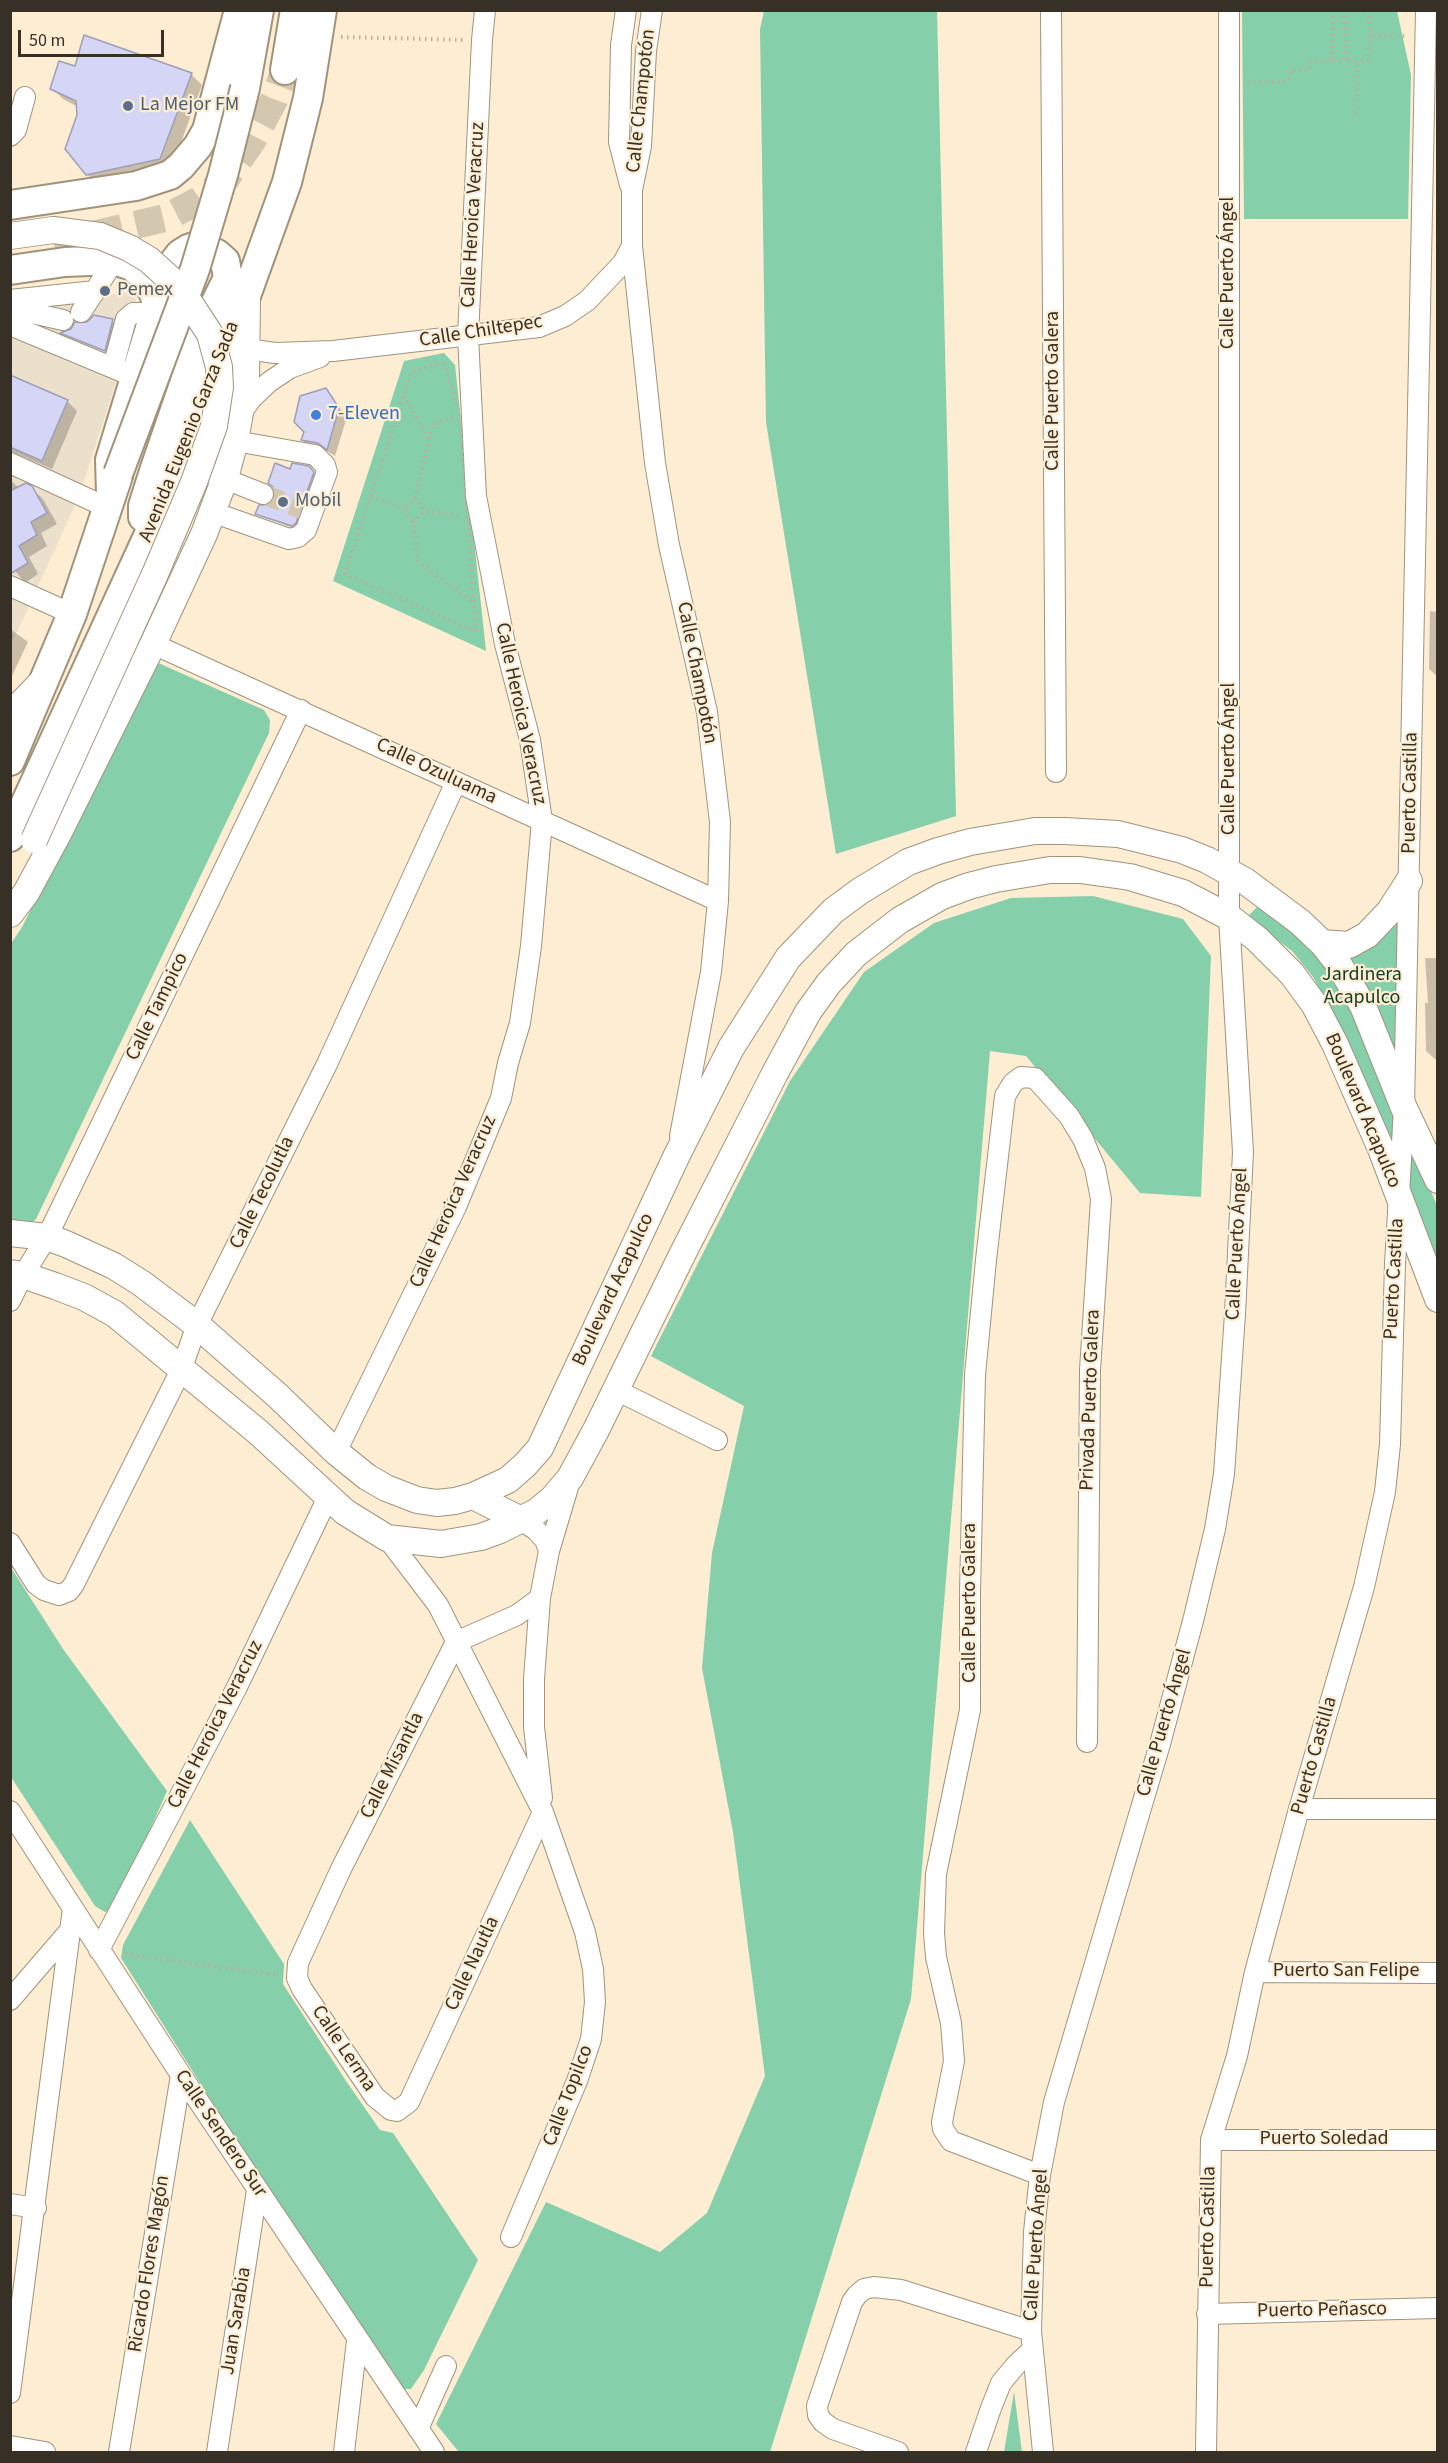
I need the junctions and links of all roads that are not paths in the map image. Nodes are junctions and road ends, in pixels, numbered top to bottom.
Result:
1 (239, 10) edge
2 (259, 10) edge
3 (295, 10) edge
4 (485, 10) edge
5 (626, 10) edge
6 (652, 10) edge
7 (1051, 10) edge
8 (1229, 10) edge
9 (1426, 10) edge
10 (320, 24) edge
11 (285, 70) tunnel mouth
12 (25, 97) dead end
13 (10, 136) edge
14 (632, 190) junction
15 (10, 205) edge
16 (10, 236) edge
17 (54, 244) tunnel mouth
18 (632, 246) junction
19 (10, 252) edge
20 (114, 260) junction
21 (10, 270) edge
22 (95, 291) junction
23 (247, 293) junction
24 (10, 300) edge
25 (10, 308) edge
26 (155, 309) junction
27 (10, 325) edge
28 (468, 336) junction
29 (247, 349) junction
30 (333, 351) junction
31 (124, 372) junction
32 (237, 429) junction
33 (182, 462) junction
34 (10, 463) edge
35 (1428, 466) edge
36 (225, 478) junction
37 (112, 491) junction
38 (263, 494) tunnel mouth
39 (212, 512) junction
40 (148, 533) junction
41 (10, 586) edge
42 (72, 614) junction
43 (153, 644) junction
44 (47, 676) junction
45 (301, 710) junction
46 (10, 715) edge
47 (10, 761) edge
48 (1056, 772) dead end
49 (456, 782) junction
50 (542, 821) junction
51 (22, 838) edge
52 (1230, 872) junction
53 (1409, 881) junction
54 (10, 900) edge
55 (718, 901) junction
56 (10, 914) edge
57 (1229, 918) junction
58 (1322, 943) junction
59 (1035, 1078) joint
60 (1404, 1108) junction
61 (677, 1155) junction
62 (1437, 1180) edge
63 (1399, 1200) junction
64 (10, 1233) edge
65 (47, 1237) junction
66 (17, 1274) edge
67 (1437, 1299) edge
68 (10, 1301) edge
69 (197, 1325) junction
70 (181, 1370) junction
71 (616, 1390) junction
72 (717, 1440) dead end
73 (336, 1452) junction
74 (570, 1478) junction
75 (473, 1496) junction
76 (328, 1497) junction
77 (521, 1520) junction
78 (387, 1538) junction
79 (10, 1543) edge
80 (549, 1551) junction
81 (540, 1598) junction
82 (456, 1642) junction
83 (1087, 1742) dead end
84 (1299, 1809) junction
85 (1437, 1809) edge
86 (10, 1811) edge
87 (543, 1812) junction
88 (73, 1908) junction
89 (72, 1928) junction
90 (99, 1950) junction
91 (1255, 1972) junction
92 (1437, 1972) edge
93 (297, 1978) joint
94 (10, 2000) edge
95 (181, 2075) junction
96 (397, 2111) joint
97 (1211, 2140) junction
98 (1437, 2140) edge
99 (1040, 2175) junction
100 (257, 2190) junction
101 (10, 2204) edge
102 (36, 2208) junction
103 (511, 2237) dead end
104 (16, 2307) edge
105 (1437, 2308) edge
106 (1207, 2314) junction
107 (1032, 2340) junction
108 (357, 2341) junction
109 (446, 2366) dead end
110 (10, 2393) edge
111 (417, 2429) junction
112 (10, 2446) edge
113 (45, 2452) edge
114 (119, 2452) edge
115 (217, 2452) edge
116 (344, 2452) edge
117 (434, 2452) edge
118 (898, 2452) edge
119 (976, 2452) edge
120 (1043, 2452) edge
121 (1206, 2452) edge

1 - 15 highway
2 - 37 highway, bridge
3 - 11 highway
4 - 28 street, Calle Heroica Veracruz
5 - 14 street, Calle Champotón
6 - 14 street, Calle Champotón
7 - 48 street, Calle Puerto Galera
8 - 52 street, Calle Puerto Ángel
9 - 35 street, Puerto Castilla
10 - 23 highway, Avenida Eugenio Garza Sada
12 - 13 street
14 - 18 street, Calle Champotón
16 - 51 main road, bridge
17 - 19 highway
18 - 28 street, Calle Chiltepec
18 - 55 street, Calle Champotón
20 - 21 highway
20 - 22 street
20 - 26 highway
22 - 24 street
22 - 25 street
23 - 29 main road
23 - 33 highway, Avenida Eugenio Garza Sada
26 - 31 highway
26 - 40 highway
27 - 31 street
28 - 30 street, Calle Chiltepec
28 - 50 street, Calle Heroica Veracruz
29 - 30 street, Calle Chiltepec
29 - 32 main road
30 - 32 street, Calle Chiltepec
31 - 37 highway
32 - 36 main road
32 - 39 street
33 - 36 street
33 - 40 highway, Avenida Eugenio Garza Sada
34 - 37 street
35 - 53 street, Puerto Castilla
36 - 38 street
36 - 39 main road
37 - 42 highway
39 - 43 main road
40 - 51 highway, Avenida Eugenio Garza Sada
41 - 42 street
42 - 44 highway
43 - 45 street, Calle Ozuluama
43 - 56 main road
44 - 46 main road
44 - 47 highway
45 - 49 street, Calle Ozuluama
45 - 65 street, Calle Tampico
49 - 50 street, Calle Ozuluama
49 - 69 street, Calle Tecolutla
50 - 55 street, Calle Ozuluama
50 - 73 street, Calle Heroica Veracruz
51 - 54 main road
52 - 57 street, Calle Puerto Ángel
52 - 58 main road, Boulevard Acapulco
52 - 61 main road, Boulevard Acapulco
53 - 58 main road
53 - 60 street, Puerto Castilla
55 - 61 street, Calle Champotón
57 - 63 main road, Boulevard Acapulco
57 - 71 main road, Boulevard Acapulco
57 - 99 street, Calle Puerto Ángel
58 - 60 main road, Boulevard Acapulco
59 - 83 street, Privada Puerto Galera
59 - 99 street, Calle Puerto Galera
60 - 62 main road, Boulevard Acapulco
60 - 63 street, Puerto Castilla
61 - 75 main road, Boulevard Acapulco
63 - 67 main road, Boulevard Acapulco
63 - 84 street, Puerto Castilla
64 - 65 main road, Boulevard Acapulco
65 - 66 street, Calle Tampico
65 - 69 main road, Boulevard Acapulco
66 - 68 street, Calle Tampico
66 - 70 main road
69 - 70 street, Calle Tecolutla
69 - 73 main road, Boulevard Acapulco
70 - 76 main road
70 - 79 street, Calle Tecolutla
71 - 72 street
71 - 74 main road
73 - 75 main road, Boulevard Acapulco
74 - 77 main road
74 - 80 street, Calle Topilco
75 - 77 main road
76 - 78 main road
76 - 90 street, Calle Heroica Veracruz
77 - 78 main road
77 - 80 street
78 - 82 street, Calle Topilco
80 - 81 street, Calle Topilco
81 - 82 street
81 - 87 street, Calle Topilco
82 - 87 street, Calle Topilco
82 - 93 street, Calle Misantla
84 - 85 street
84 - 91 street, Puerto Castilla
86 - 88 street, Calle Sendero Sur
87 - 96 street, Calle Nautla
87 - 103 street, Calle Topilco
88 - 89 street
88 - 90 street, Calle Sendero Sur
89 - 94 street
89 - 102 street
90 - 95 street, Calle Sendero Sur
91 - 92 street, Puerto San Felipe
91 - 97 street, Puerto Castilla
93 - 96 street, Calle Lerma
95 - 100 street, Calle Sendero Sur
95 - 114 street, Ricardo Flores Magón
97 - 98 street, Puerto Soledad
97 - 106 street, Puerto Castilla
99 - 107 street, Calle Puerto Ángel
100 - 108 street, Calle Sendero Sur
100 - 115 street, Juan Sarabia
101 - 102 street
102 - 104 street
104 - 110 street
105 - 106 street, Puerto Peñasco
106 - 121 street, Puerto Castilla
107 - 118 street
107 - 119 street
107 - 120 street, Calle Puerto Ángel
108 - 111 street, Calle Sendero Sur
108 - 116 street
109 - 111 street
111 - 117 street, Calle Sendero Sur
112 - 113 street

